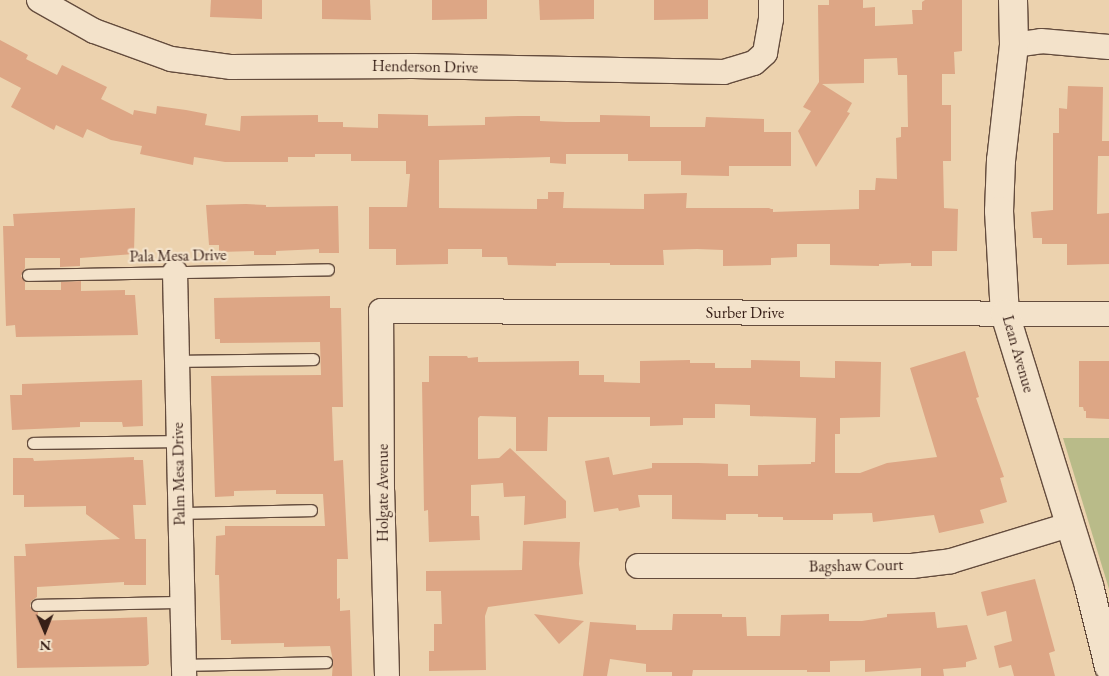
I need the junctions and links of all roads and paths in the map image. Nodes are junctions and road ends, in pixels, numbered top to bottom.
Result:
1 (38, 0) edge
2 (771, 0) edge
3 (1013, 0) edge
4 (1014, 45) junction
5 (1109, 47) edge
6 (328, 269) dead end
7 (175, 272) junction
8 (28, 275) dead end
9 (381, 311) joint
10 (1005, 314) junction
11 (1109, 314) edge
12 (314, 358) dead end
13 (177, 361) junction
14 (179, 441) junction
15 (33, 443) dead end
16 (311, 510) dead end
17 (180, 514) junction
18 (1069, 525) junction
19 (638, 566) dead end
20 (182, 602) junction
21 (37, 605) dead end
22 (326, 662) dead end
23 (1109, 667) edge
24 (184, 671) edge
25 (387, 676) edge

1 - 2 street, Henderson Drive
3 - 4 street, Lean Avenue
4 - 5 street
4 - 10 street, Lean Avenue
6 - 7 lane, Pala Mesa Drive
7 - 8 lane, Pala Mesa Drive
7 - 13 street, Palm Mesa Drive
9 - 10 street, Surber Drive
9 - 25 street, Holgate Avenue
10 - 11 street, Surber Drive
10 - 18 street, Lean Avenue
12 - 13 lane
13 - 14 street, Palm Mesa Drive
14 - 15 lane
14 - 17 street, Palm Mesa Drive
16 - 17 lane
17 - 20 street, Palm Mesa Drive
18 - 19 street, Bagshaw Court
18 - 23 street, Lean Avenue
20 - 21 lane
20 - 24 street, Palm Mesa Drive
22 - 24 lane

